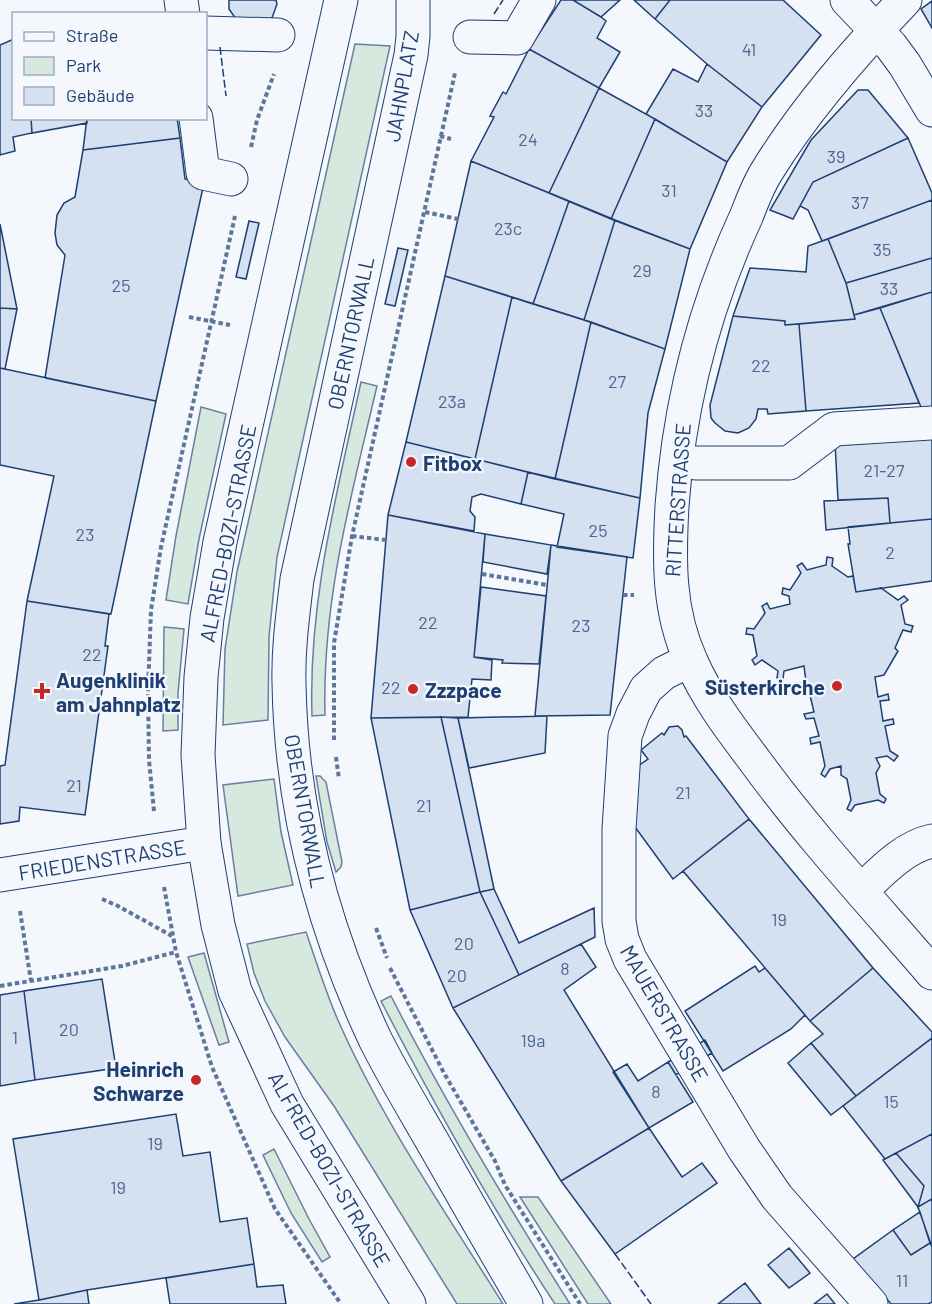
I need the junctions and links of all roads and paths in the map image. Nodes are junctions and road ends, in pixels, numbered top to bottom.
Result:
1 (340, 0) edge
2 (413, 0) edge
3 (539, 0) edge
4 (847, 0) edge
5 (905, 0) edge
6 (876, 30) junction
7 (260, 32) dead end
8 (207, 33) edge
9 (470, 37) dead end
10 (455, 68) dead end
11 (275, 71) dead end
12 (932, 110) edge
13 (196, 120) edge
14 (250, 150) dead end
15 (385, 171) joint
16 (231, 179) dead end
17 (425, 212) junction
18 (236, 213) dead end
19 (458, 219) dead end
20 (189, 316) dead end
21 (211, 322) junction
22 (240, 328) dead end
23 (932, 423) edge
24 (696, 463) dead end
25 (352, 536) junction
26 (386, 540) dead end
27 (482, 574) dead end
28 (547, 585) dead end
29 (690, 660) junction
30 (334, 742) dead end
31 (336, 752) dead end
32 (340, 783) dead end
33 (932, 841) edge
34 (204, 843) junction
35 (158, 850) junction
36 (7, 873) edge
37 (861, 891) junction
38 (176, 952) junction
39 (391, 969) dead end
40 (932, 973) edge
41 (31, 981) junction
42 (0, 986) edge
43 (384, 1262) junction
44 (341, 1304) edge
45 (390, 1304) edge
46 (409, 1304) edge
47 (526, 1304) edge
48 (580, 1304) edge
49 (871, 1304) edge

1 - 34 street, ALFRED-BOZI-STRASSE
2 - 15 street, JAHNPLATZ
3 - 9 street
4 - 6 street
5 - 6 street, RITTERSTRASSE
6 - 12 street
6 - 29 street, RITTERSTRASSE
7 - 8 street
10 - 17 path
11 - 14 path
13 - 16 street
15 - 47 street, OBERNTORWALL
17 - 19 path
17 - 25 path
18 - 21 path
20 - 21 path
21 - 22 path
21 - 35 path
23 - 24 street
25 - 26 path
25 - 30 path
27 - 28 path
29 - 37 street, RITTERSTRASSE
29 - 49 street, MAUERSTRASSE
31 - 32 path
33 - 37 street
34 - 35 street, FRIEDENSTRASSE
34 - 43 street, ALFRED-BOZI-STRASSE
35 - 36 street, FRIEDENSTRASSE
35 - 38 path
36 - 41 path
37 - 40 street, RITTERSTRASSE
38 - 41 path
38 - 44 path
39 - 48 path
41 - 42 path
43 - 45 street
43 - 46 street, ALFRED-BOZI-STRASSE

